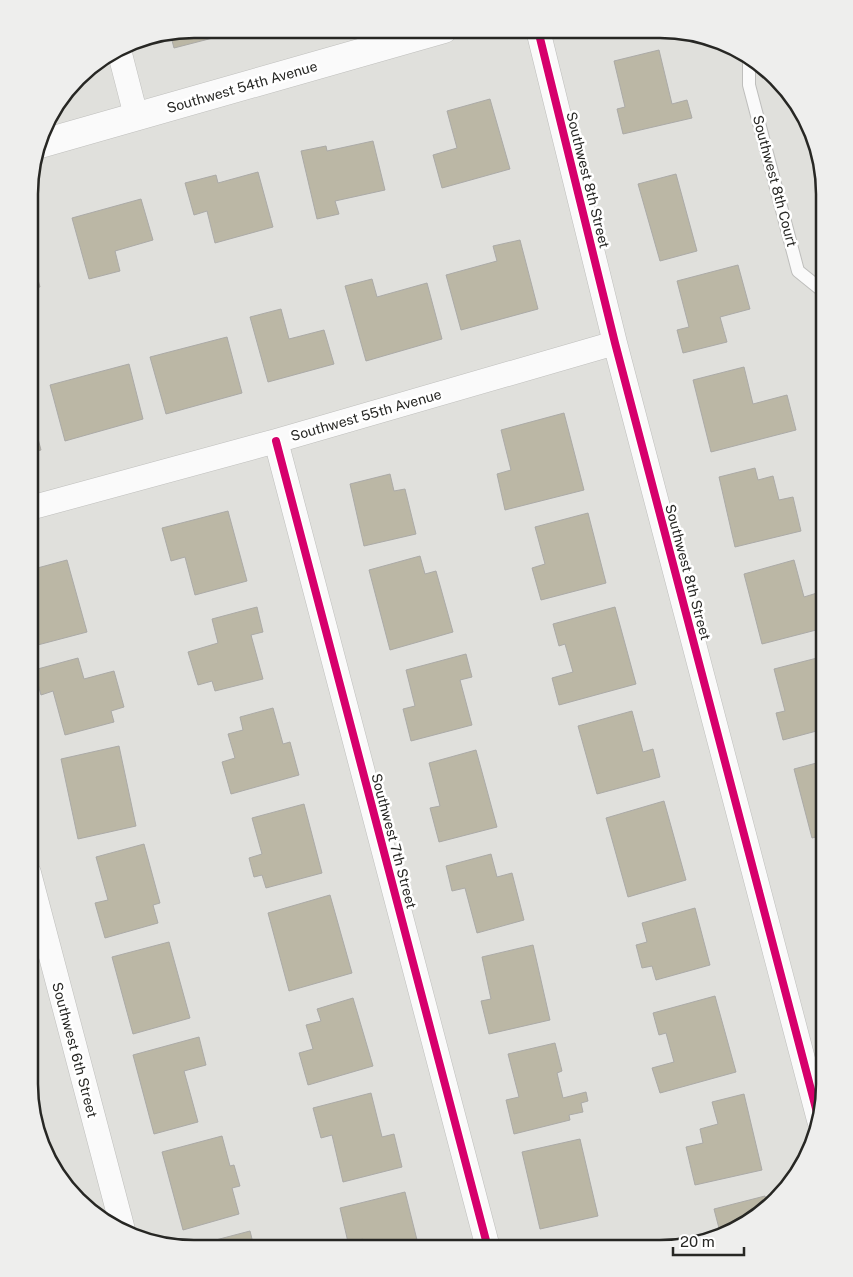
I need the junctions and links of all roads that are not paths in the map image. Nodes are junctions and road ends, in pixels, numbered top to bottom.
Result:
1 (412, 38) edge
2 (540, 38) edge
3 (120, 55) edge
4 (749, 66) edge
5 (136, 116) junction
6 (46, 142) edge
7 (816, 285) edge
8 (614, 343) junction
9 (276, 441) junction
10 (38, 506) edge
11 (38, 907) edge
12 (814, 1102) edge
13 (121, 1222) edge
14 (486, 1240) edge

1 - 5 street, Southwest 54th Avenue
2 - 8 street, Southwest 8th Street
3 - 5 street
4 - 7 lane, Southwest 8th Court
5 - 6 street, Southwest 54th Avenue
8 - 9 street, Southwest 55th Avenue
8 - 12 street, Southwest 8th Street
9 - 10 street, Southwest 55th Avenue
9 - 14 street, Southwest 7th Street
11 - 13 street, Southwest 6th Street

